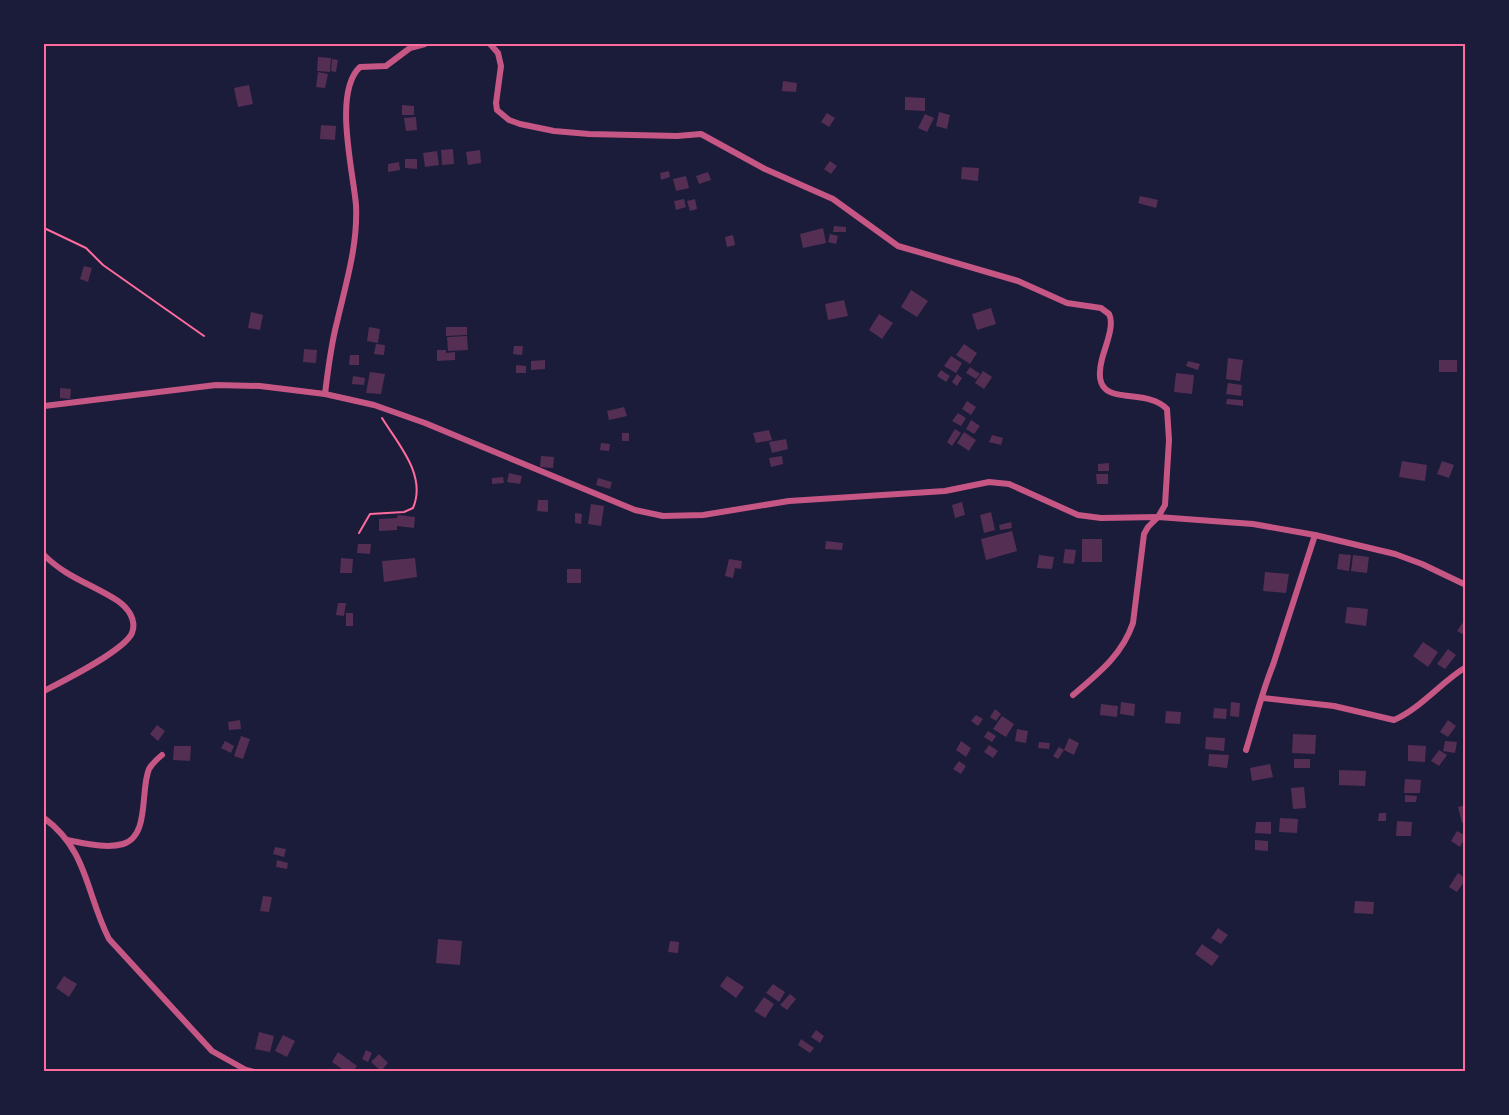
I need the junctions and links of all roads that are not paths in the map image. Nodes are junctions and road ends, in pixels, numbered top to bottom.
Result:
1 (425, 44) edge
2 (490, 44) edge
3 (325, 394) junction
4 (44, 406) edge
5 (1158, 517) junction
6 (1315, 535) junction
7 (44, 555) edge
8 (1466, 585) edge
9 (1466, 667) edge
10 (44, 691) edge
11 (1074, 695) dead end
12 (1263, 698) junction
13 (1246, 750) dead end
14 (162, 755) dead end
15 (44, 818) edge
16 (67, 840) junction
17 (254, 1071) edge

1 - 3 street
2 - 5 street
3 - 4 street
3 - 5 street
5 - 6 street
5 - 11 street
6 - 8 street
6 - 12 street
7 - 10 street
9 - 12 street
12 - 13 street
14 - 16 street
15 - 16 street
16 - 17 street

